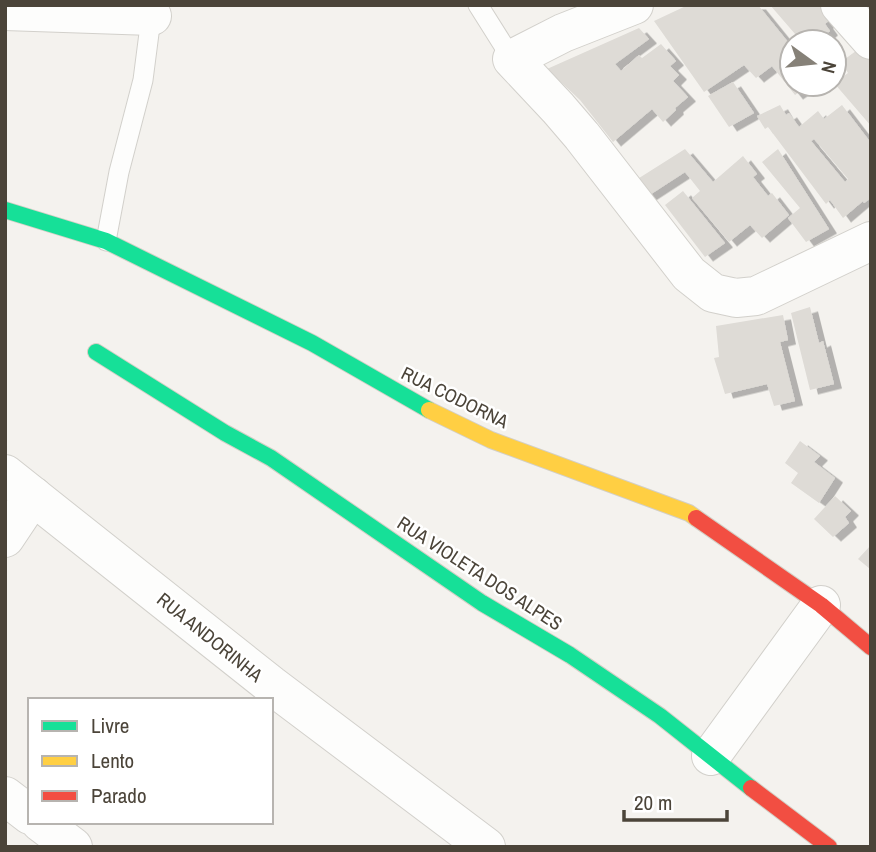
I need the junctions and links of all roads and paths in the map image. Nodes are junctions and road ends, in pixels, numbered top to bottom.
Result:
1 (478, 5) edge
2 (634, 5) edge
3 (840, 5) edge
4 (5, 11) edge
5 (152, 11) edge
6 (871, 40) edge
7 (512, 59) junction
8 (5, 210) edge
9 (106, 242) junction
10 (871, 242) edge
11 (96, 352) dead end
12 (19, 485) edge
13 (5, 538) edge
14 (821, 605) junction
15 (871, 647) edge
16 (711, 756) junction
17 (5, 796) edge
18 (28, 813) edge
19 (43, 824) edge
20 (73, 847) edge
21 (486, 847) edge
22 (829, 847) edge

1 - 7 lane
2 - 7 street
3 - 6 street
4 - 5 street
5 - 9 lane
7 - 10 street
8 - 9 street, RUA CODORNA
9 - 14 street, RUA CODORNA
11 - 16 street, RUA VIOLETA DOS ALPES
12 - 13 street
12 - 21 street, RUA ANDORINHA
14 - 15 street, RUA CODORNA
14 - 16 street
16 - 22 street, RUA VIOLETA DOS ALPES
17 - 18 street
19 - 20 street

